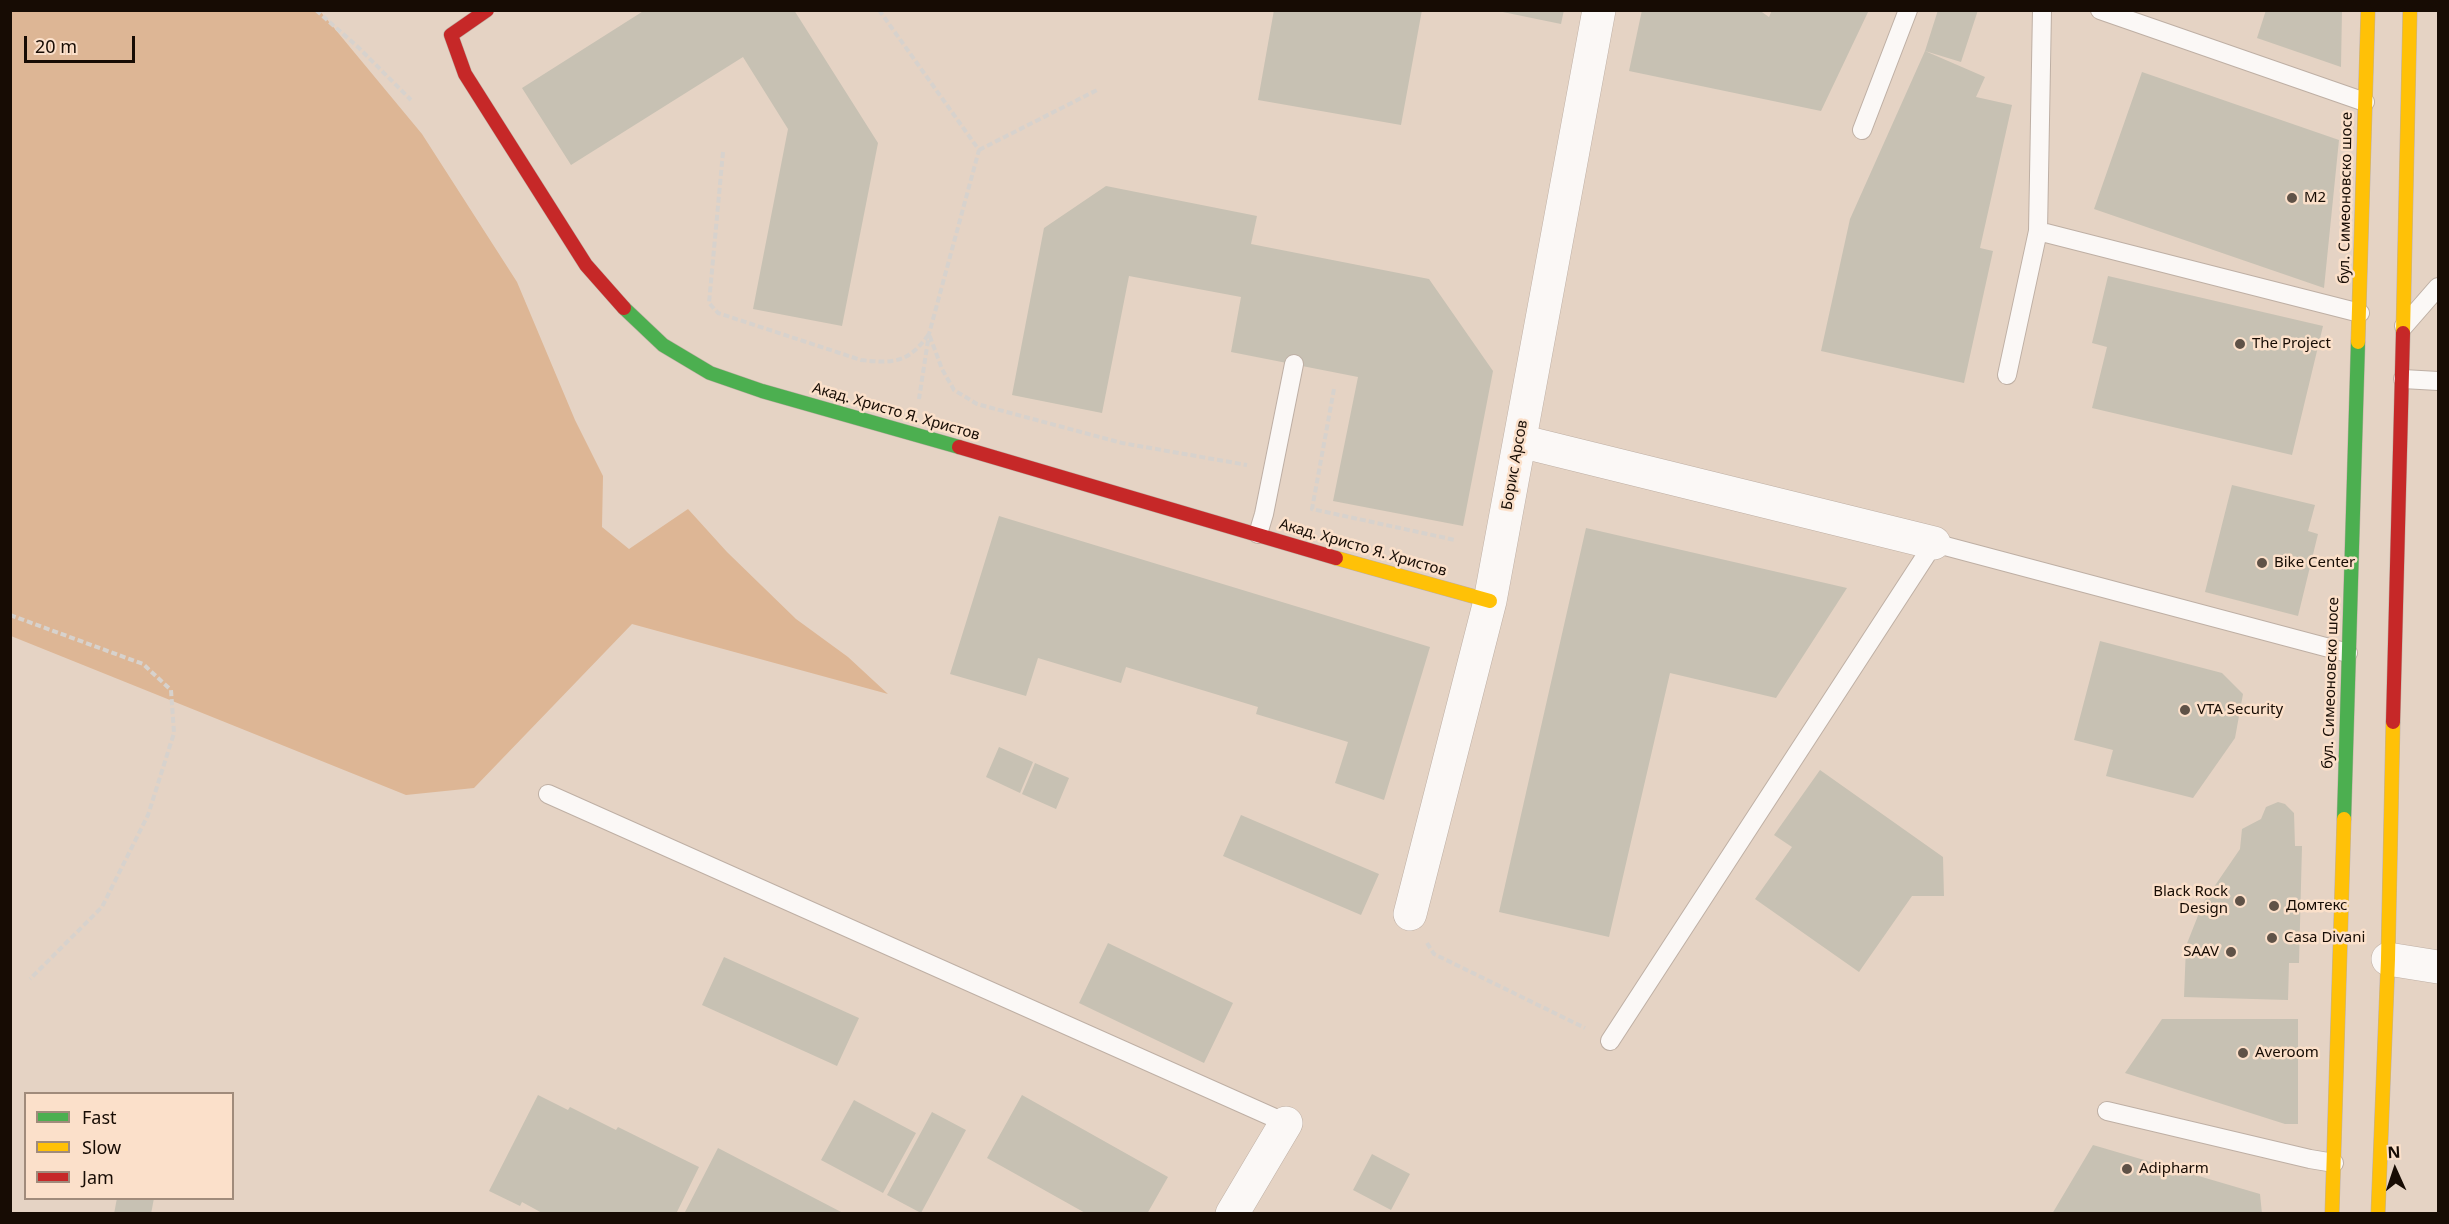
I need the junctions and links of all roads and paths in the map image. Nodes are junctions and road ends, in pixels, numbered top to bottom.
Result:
1 (316, 10) edge
2 (486, 10) edge
3 (879, 10) edge
4 (1599, 10) edge
5 (1908, 10) edge
6 (2042, 10) edge
7 (2100, 10) edge
8 (2368, 10) edge
9 (2410, 10) edge
10 (1097, 90) dead end
11 (411, 100) dead end
12 (2365, 102) junction
13 (1862, 130) dead end
14 (979, 150) junction
15 (723, 152) dead end
16 (2038, 231) junction
17 (2439, 287) edge
18 (2360, 313) junction
19 (2404, 326) junction
20 (929, 334) junction
21 (1294, 364) dead end
22 (2007, 375) dead end
23 (2403, 379) junction
24 (2439, 381) edge
25 (1334, 389) dead end
26 (912, 433) junction
27 (1520, 441) junction
28 (1249, 465) dead end
29 (1257, 534) junction
30 (1455, 540) dead end
31 (1934, 543) junction
32 (1491, 601) junction
33 (10, 615) edge
34 (2348, 653) junction
35 (548, 794) dead end
36 (1410, 914) joint
37 (2388, 960) junction
38 (2439, 967) edge
39 (30, 979) dead end
40 (1610, 1041) joint
41 (2107, 1111) dead end
42 (1286, 1123) joint
43 (2334, 1163) junction
44 (1232, 1214) edge
45 (2332, 1214) edge
46 (2378, 1214) edge

1 - 11 path
2 - 26 main road, Акад. Христо Я. Христов
3 - 14 path
4 - 27 street, Борис Арсов
5 - 13 lane
6 - 16 lane
7 - 12 lane
8 - 12 main road, бул. Симеоновско шосе
9 - 19 main road
10 - 14 path
12 - 18 main road, бул. Симеоновско шосе
14 - 20 path
15 - 20 path
16 - 18 lane
16 - 22 lane
17 - 19 lane
18 - 34 main road, бул. Симеоновско шосе
19 - 23 main road
20 - 26 path
20 - 28 path
21 - 29 lane
23 - 24 lane
23 - 37 main road
25 - 30 path
26 - 29 main road, Акад. Христо Я. Христов
27 - 31 street
27 - 32 street, Борис Арсов
29 - 32 main road, Акад. Христо Я. Христов
31 - 34 lane
31 - 40 lane
32 - 36 street, Борис Арсов
33 - 39 path
34 - 43 main road, бул. Симеоновско шосе
35 - 42 lane
36 - 40 path
37 - 38 street
37 - 46 main road
41 - 43 lane
42 - 44 street
43 - 45 main road, бул. Симеоновско шосе

